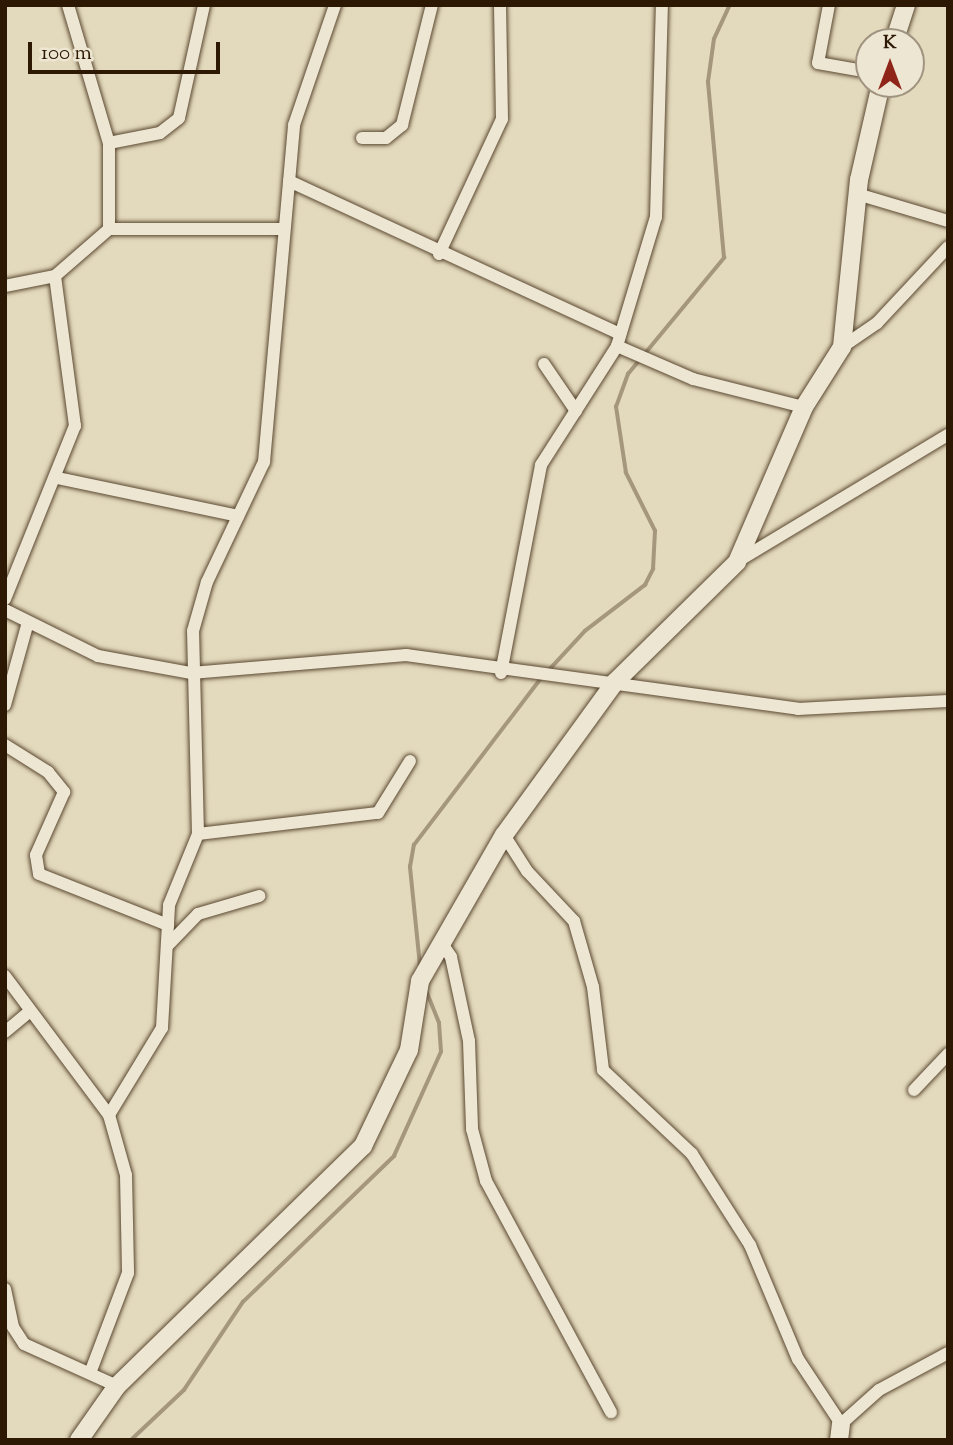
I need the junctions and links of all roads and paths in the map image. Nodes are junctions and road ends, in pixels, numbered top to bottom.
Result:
1 (68, 5) edge
2 (204, 5) edge
3 (335, 5) edge
4 (432, 5) edge
5 (500, 5) edge
6 (662, 5) edge
7 (829, 5) edge
8 (906, 5) edge
9 (899, 28) edge
10 (855, 70) edge
11 (878, 98) edge
12 (362, 138) dead end
13 (109, 143) junction
14 (289, 181) junction
15 (857, 194) junction
16 (948, 221) edge
17 (109, 229) junction
18 (284, 229) junction
19 (948, 247) edge
20 (439, 254) junction
21 (55, 276) junction
22 (5, 286) edge
23 (619, 340) junction
24 (842, 346) junction
25 (544, 364) dead end
26 (804, 407) junction
27 (576, 411) junction
28 (948, 435) edge
29 (58, 478) junction
30 (238, 516) junction
31 (737, 562) junction
32 (5, 599) edge
33 (5, 610) edge
34 (28, 622) junction
35 (191, 673) junction
36 (501, 673) junction
37 (615, 682) junction
38 (948, 701) edge
39 (5, 705) edge
40 (5, 745) edge
41 (410, 761) dead end
42 (198, 834) junction
43 (504, 835) junction
44 (259, 896) dead end
45 (168, 925) junction
46 (168, 945) junction
47 (439, 947) junction
48 (5, 976) edge
49 (30, 1011) junction
50 (5, 1032) edge
51 (948, 1054) edge
52 (914, 1090) dead end
53 (109, 1115) junction
54 (5, 1289) edge
55 (948, 1353) edge
56 (90, 1373) junction
57 (117, 1385) junction
58 (611, 1412) dead end
59 (840, 1432) edge
60 (79, 1440) edge

1 - 13 street
2 - 13 street
3 - 14 street
4 - 12 street
5 - 20 street
6 - 23 street
7 - 10 street
8 - 9 street
11 - 15 street
13 - 17 street
14 - 18 street
14 - 20 street
15 - 16 street
15 - 24 street
17 - 18 street
17 - 21 street
18 - 30 street
19 - 24 street
20 - 23 street
21 - 22 street
21 - 29 street
23 - 26 street
23 - 27 street
24 - 26 street
25 - 27 street
26 - 31 street
27 - 36 street
28 - 31 street
29 - 30 street
29 - 32 street
30 - 35 street
31 - 37 street
33 - 34 street
34 - 35 street
34 - 39 street
35 - 36 street
35 - 42 street
36 - 37 street
37 - 38 street
37 - 43 street
40 - 45 street
41 - 42 street
42 - 45 street
43 - 47 street
43 - 59 street
44 - 46 street
45 - 46 street
46 - 53 street
47 - 57 street
47 - 58 street
48 - 49 street
49 - 50 street
49 - 53 street
51 - 52 street
53 - 56 street
54 - 56 street
55 - 59 street
56 - 57 street
57 - 60 street

